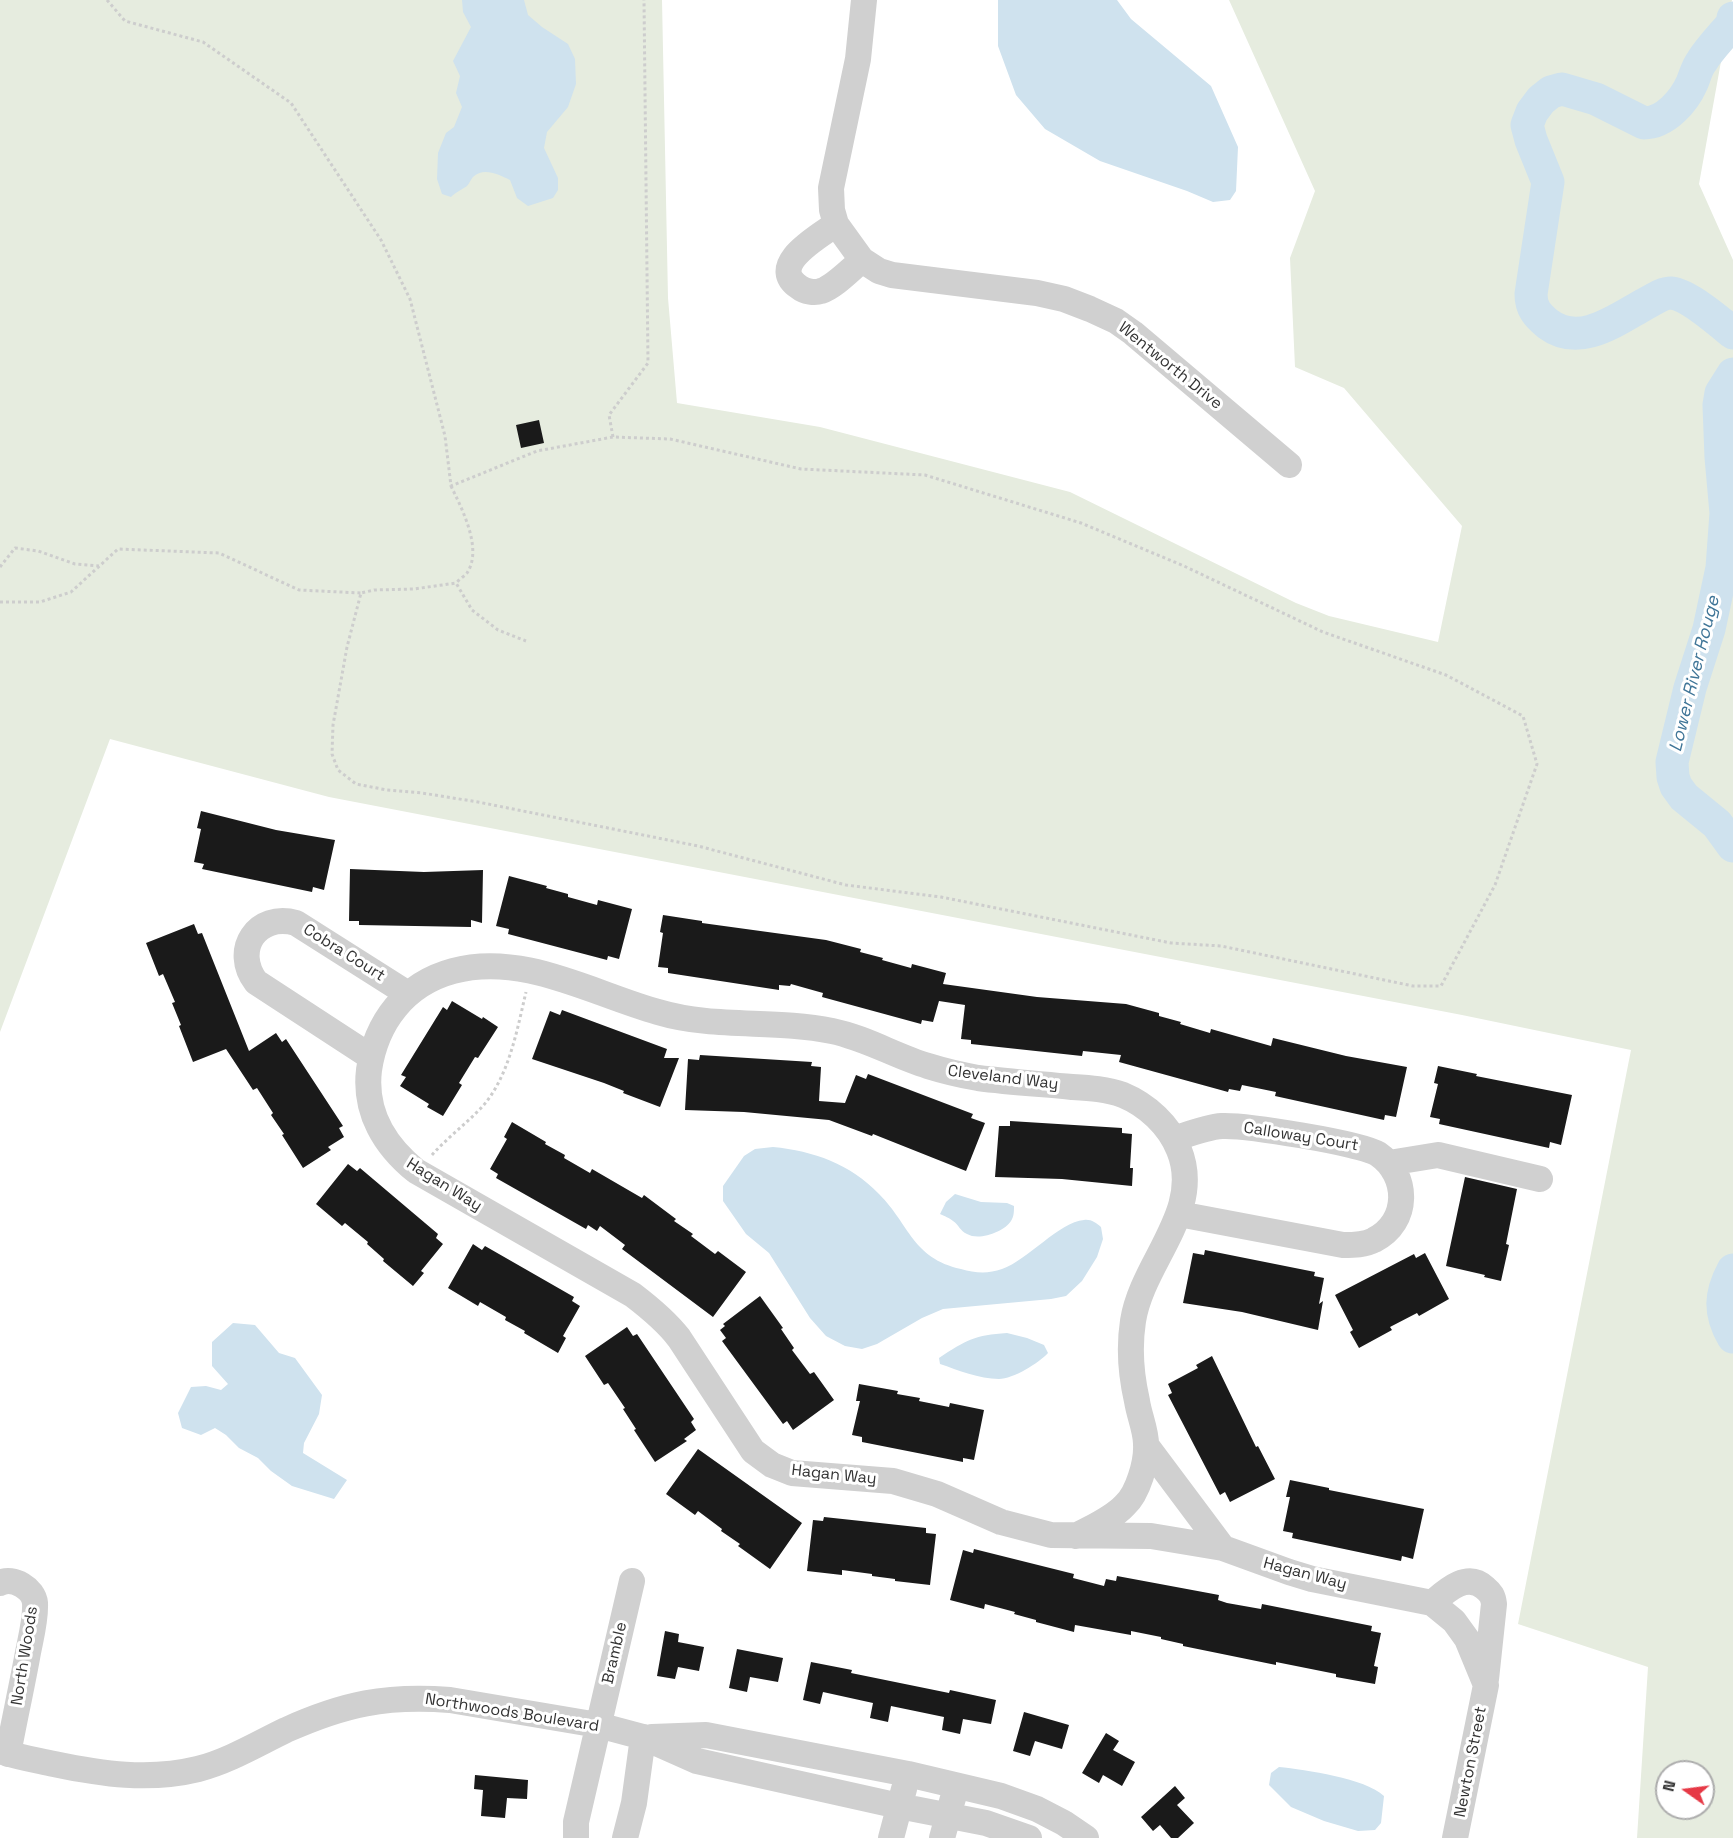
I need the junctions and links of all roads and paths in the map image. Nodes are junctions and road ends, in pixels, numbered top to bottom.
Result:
1 (107, 0) edge
2 (644, 0) edge
3 (864, 0) edge
4 (836, 224) junction
5 (862, 260) junction
6 (614, 437) junction
7 (1289, 465) dead end
8 (451, 486) junction
9 (99, 566) junction
10 (0, 567) edge
11 (456, 583) junction
12 (361, 593) junction
13 (0, 602) edge
14 (526, 640) dead end
15 (531, 972) junction
16 (408, 994) junction
17 (371, 1057) junction
18 (1174, 1139) junction
19 (1389, 1163) junction
20 (416, 1172) junction
21 (1540, 1179) dead end
22 (1179, 1214) junction
23 (1146, 1445) junction
24 (1076, 1536) junction
25 (1223, 1548) junction
26 (632, 1581) dead end
27 (0, 1583) edge
28 (1432, 1603) junction
29 (1467, 1639) joint
30 (1486, 1685) junction
31 (598, 1725) junction
32 (643, 1737) junction
33 (4, 1753) edge
34 (908, 1774) junction
35 (957, 1786) junction
36 (899, 1806) junction
37 (946, 1826) edge
38 (576, 1838) edge
39 (625, 1838) edge
40 (891, 1838) edge
41 (1029, 1838) edge
42 (1086, 1838) edge
43 (1455, 1838) edge

1 - 8 path
2 - 6 path
3 - 4 street, Wentworth Drive
4 - 5 street, Wentworth Drive
4 - 5 street
5 - 7 street, Wentworth Drive
6 - 8 path
6 - 12 path
8 - 11 path
9 - 10 path
9 - 12 path
9 - 13 path
11 - 12 path
11 - 14 path
15 - 16 street, Cleveland Way
15 - 18 street, Cleveland Way
15 - 20 path
16 - 17 street, Hagan Way
16 - 17 street, Cobra Court
17 - 20 street, Hagan Way
18 - 19 street, Calloway Court
18 - 22 street, Cleveland Way
19 - 21 street
19 - 22 street
20 - 24 street, Hagan Way
22 - 23 street, Cleveland Way
23 - 24 street, Cleveland Way
23 - 25 street, Cleveland Way
24 - 25 street, Hagan Way
25 - 28 street, Hagan Way
26 - 31 street, Bramble
27 - 33 street, North Woods
28 - 29 street, Hagan Way
28 - 30 street, Newton Street
29 - 30 street, Newton Street
30 - 43 street, Newton Street
31 - 32 street, Northwoods Boulevard
31 - 33 street, Northwoods Boulevard
31 - 38 street, Bramble
32 - 34 street, Northwoods Boulevard
32 - 36 street, Northwoods Boulevard
32 - 39 street
34 - 35 street, Northwoods Boulevard
34 - 36 street
35 - 37 street
35 - 42 street, Northwoods Boulevard
36 - 37 street, Northwoods Boulevard
36 - 40 street
37 - 41 street, Northwoods Boulevard

